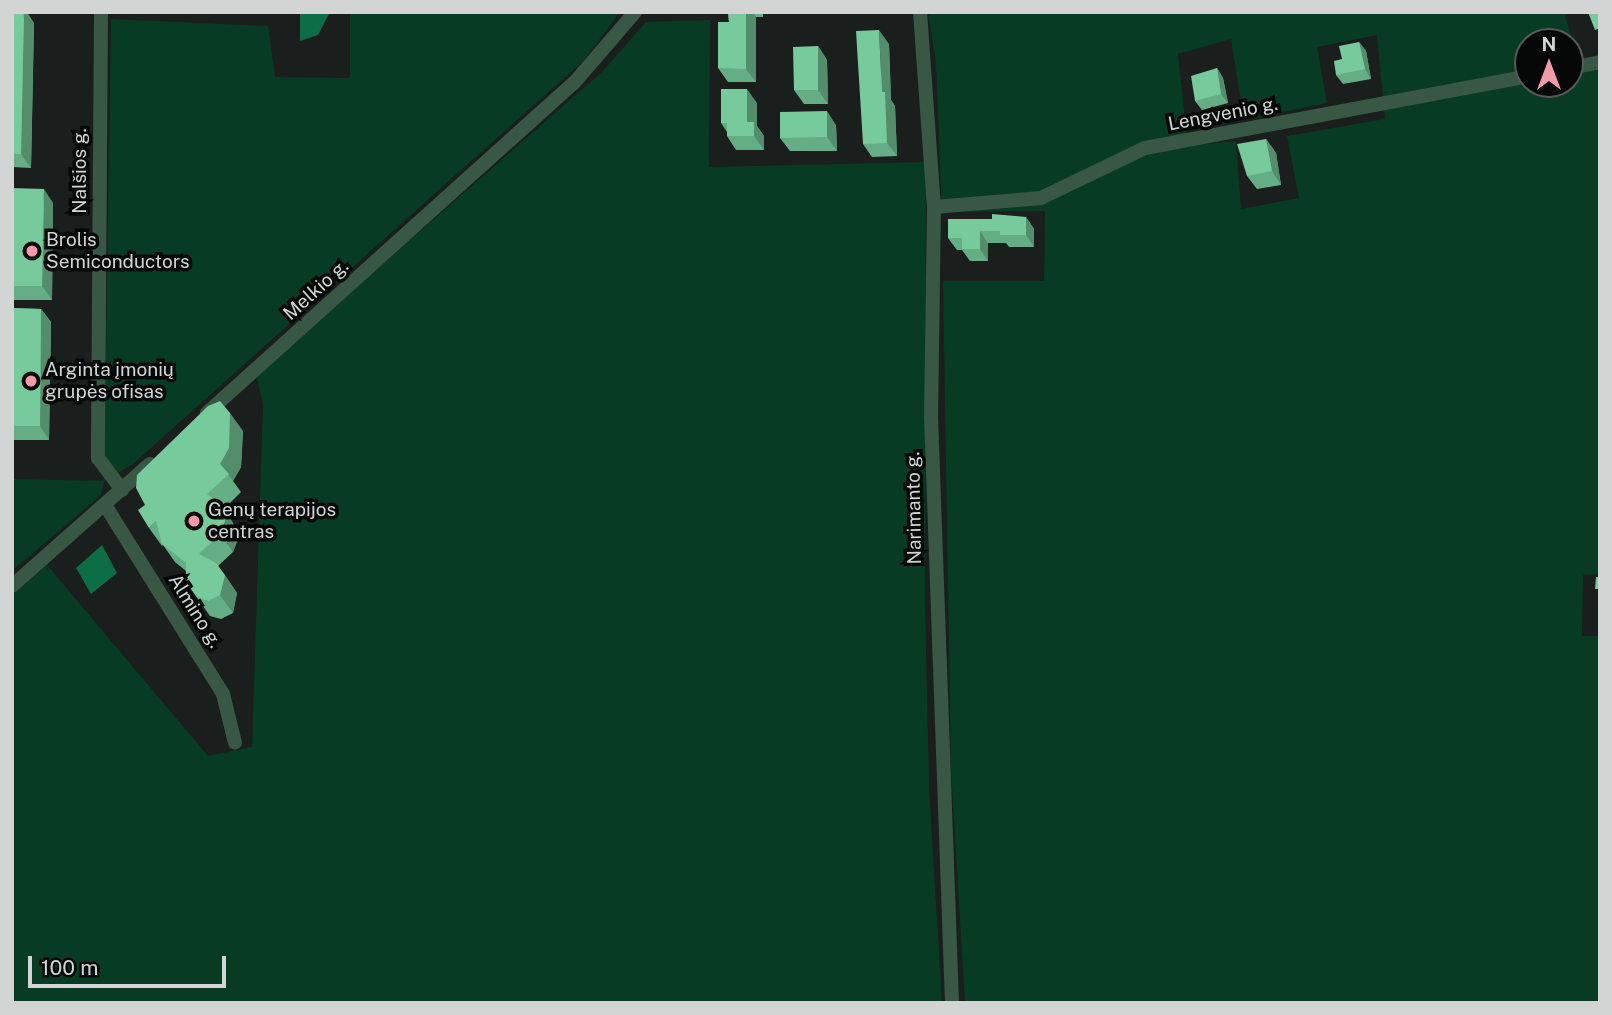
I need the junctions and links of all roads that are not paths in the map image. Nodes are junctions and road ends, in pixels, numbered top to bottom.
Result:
1 (100, 12) edge
2 (635, 12) edge
3 (920, 12) edge
4 (1514, 79) edge
5 (934, 207) junction
6 (195, 424) edge
7 (163, 453) edge
8 (122, 490) junction
9 (105, 505) junction
10 (12, 586) edge
11 (235, 743) dead end
12 (952, 1003) edge

1 - 8 street, Nalšios g.
2 - 6 street, Melkio g.
3 - 5 street, Narimanto g.
4 - 5 street, Lengvenio g.
5 - 12 street, Narimanto g.
7 - 8 street
8 - 9 street
9 - 10 street
9 - 11 street, Almino g.

